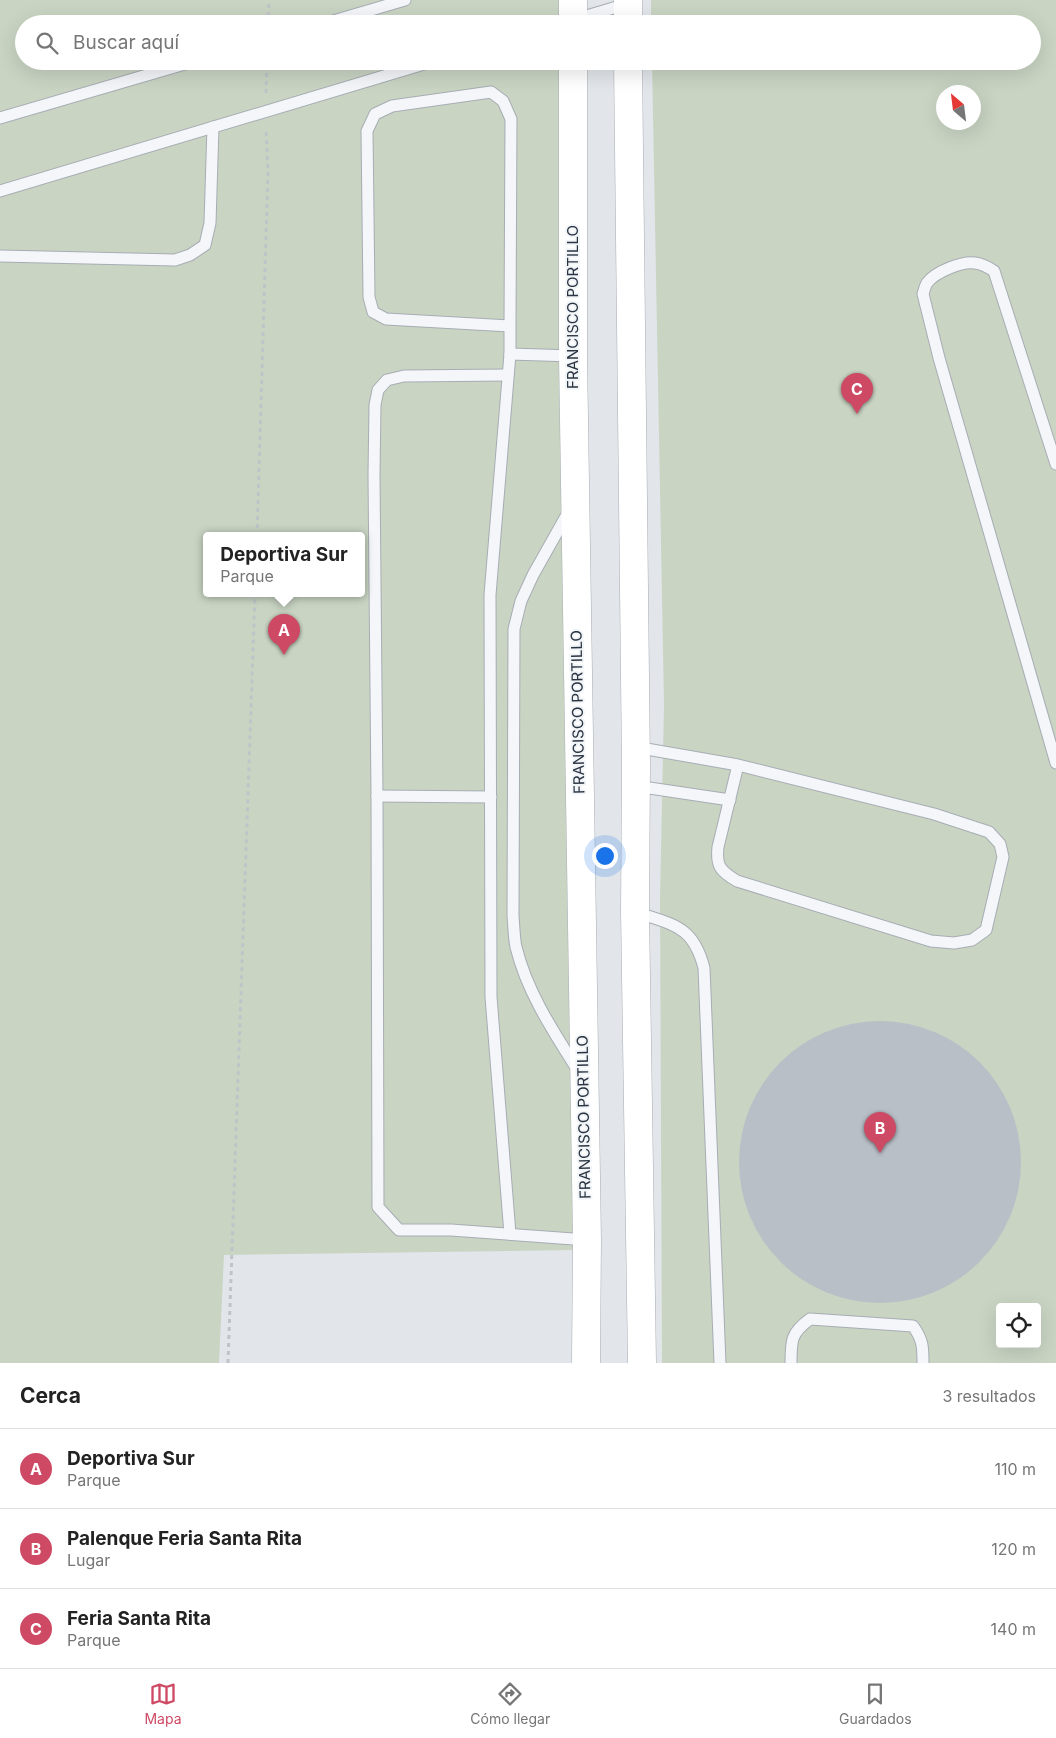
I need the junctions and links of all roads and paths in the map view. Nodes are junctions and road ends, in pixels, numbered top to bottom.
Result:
1 (269, 0) edge
2 (405, 0) edge
3 (628, 9) edge
4 (268, 15) edge
5 (354, 15) edge
6 (584, 15) edge
7 (164, 70) edge
8 (267, 70) edge
9 (404, 70) edge
10 (573, 70) edge
11 (628, 70) edge
12 (266, 112) junction
13 (0, 118) edge
14 (213, 127) junction
15 (0, 191) edge
16 (0, 256) edge
17 (510, 326) junction
18 (510, 354) junction
19 (573, 356) junction
20 (508, 375) junction
21 (1056, 464) edge
22 (575, 501) junction
23 (257, 532) edge
24 (255, 597) edge
25 (635, 747) junction
26 (1056, 763) edge
27 (738, 765) junction
28 (636, 786) junction
29 (377, 796) junction
30 (490, 797) junction
31 (730, 800) junction
32 (635, 912) junction
33 (583, 1079) junction
34 (510, 1234) junction
35 (587, 1240) junction
36 (228, 1363) edge
37 (586, 1363) edge
38 (642, 1363) edge
39 (720, 1363) edge
40 (790, 1363) edge
41 (923, 1363) edge

1 - 4 path
2 - 5 lane
3 - 6 lane
7 - 13 lane
8 - 12 path
9 - 12 lane
10 - 19 main road, FRANCISCO PORTILLO
11 - 25 main road
12 - 14 lane
12 - 23 path
14 - 15 lane
14 - 16 lane
17 - 17 lane
17 - 18 lane
18 - 19 lane
18 - 20 lane
19 - 22 main road, FRANCISCO PORTILLO
20 - 29 lane
20 - 30 lane
21 - 26 lane
22 - 33 main road, FRANCISCO PORTILLO
22 - 33 lane
24 - 36 path
25 - 27 lane
25 - 28 main road
27 - 31 lane
27 - 31 lane
28 - 31 lane
28 - 32 main road
29 - 30 lane
29 - 34 lane
30 - 34 lane
32 - 38 main road
32 - 39 lane
33 - 35 main road, FRANCISCO PORTILLO
34 - 35 lane
35 - 37 main road, FRANCISCO PORTILLO
40 - 41 lane

